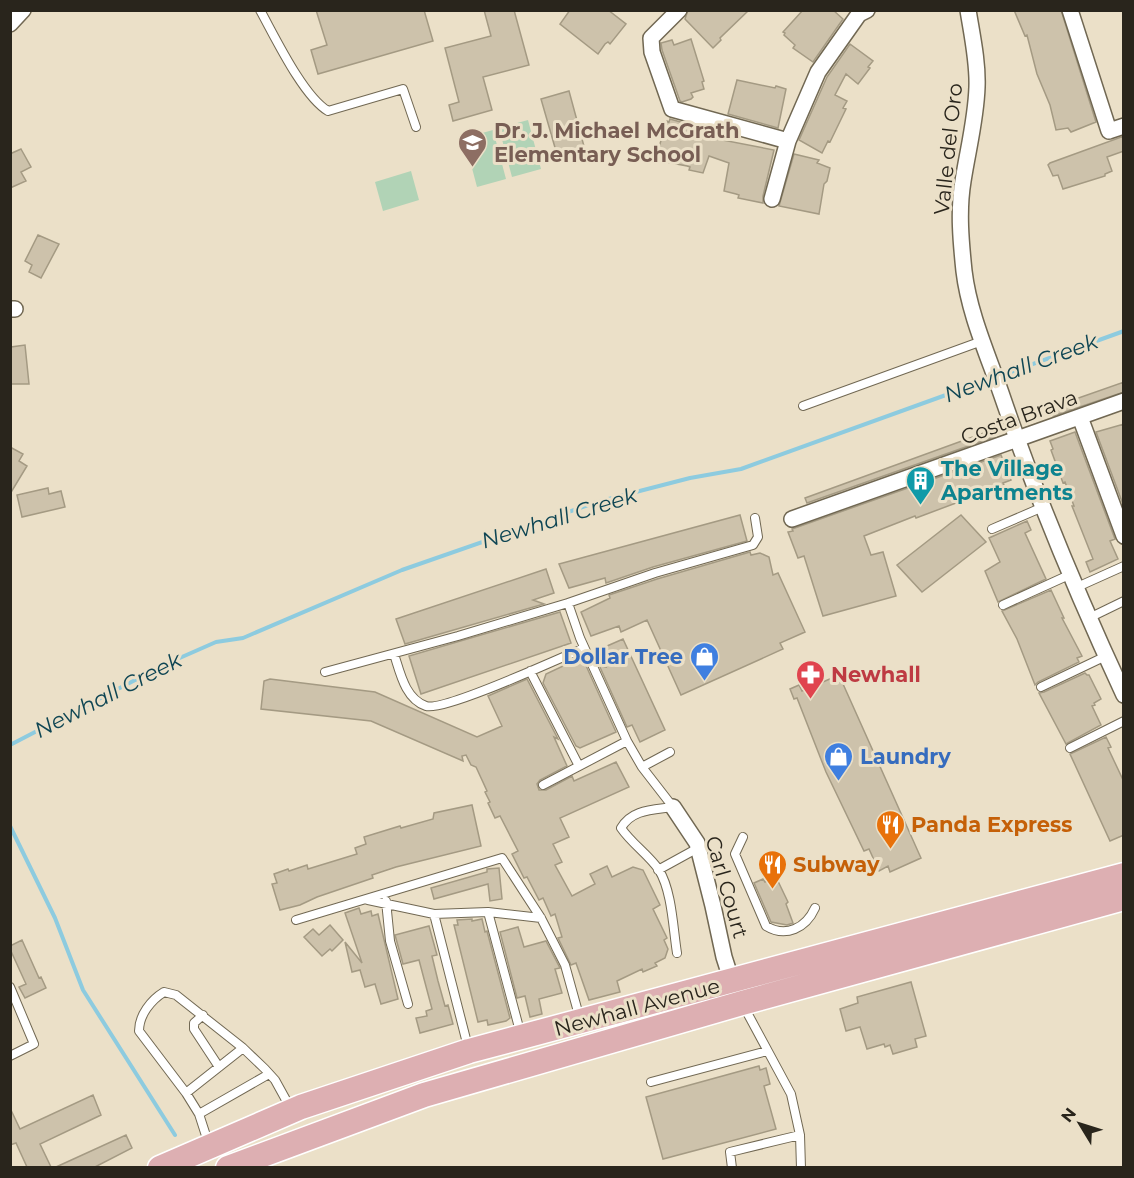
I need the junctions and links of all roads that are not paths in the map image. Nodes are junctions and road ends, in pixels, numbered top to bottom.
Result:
1 (23, 10) edge
2 (260, 10) edge
3 (679, 10) edge
4 (968, 10) edge
5 (1070, 10) edge
6 (861, 12) edge
7 (10, 24) edge
8 (1124, 126) edge
9 (416, 127) dead end
10 (789, 141) junction
11 (772, 199) dead end
12 (984, 344) junction
13 (1124, 401) edge
14 (803, 406) dead end
15 (1080, 417) junction
16 (1018, 440) junction
17 (1043, 507) junction
18 (755, 518) dead end
19 (792, 519) dead end
20 (992, 529) dead end
21 (1124, 536) edge
22 (1124, 566) edge
23 (1072, 581) junction
24 (1124, 601) edge
25 (568, 603) junction
26 (1003, 604) dead end
27 (1089, 618) junction
28 (584, 648) junction
29 (394, 654) junction
30 (1106, 656) junction
31 (530, 671) junction
32 (325, 672) dead end
33 (1041, 687) dead end
34 (1124, 695) edge
35 (1124, 721) edge
36 (627, 741) junction
37 (1070, 748) dead end
38 (670, 752) dead end
39 (579, 766) junction
40 (642, 767) junction
41 (543, 785) dead end
42 (673, 807) junction
43 (743, 837) dead end
44 (698, 848) junction
45 (658, 870) junction
46 (1124, 875) edge
47 (385, 894) junction
48 (1124, 898) edge
49 (365, 900) junction
50 (386, 904) junction
51 (815, 908) dead end
52 (488, 912) junction
53 (434, 914) junction
54 (541, 918) junction
55 (296, 920) dead end
56 (988, 924) junction
57 (677, 953) dead end
58 (10, 987) edge
59 (737, 992) junction
60 (408, 1004) dead end
61 (203, 1015) junction
62 (581, 1022) junction
63 (521, 1038) junction
64 (243, 1048) junction
65 (766, 1051) junction
66 (469, 1052) junction
67 (10, 1056) edge
68 (219, 1066) junction
69 (269, 1074) junction
70 (651, 1082) dead end
71 (186, 1093) junction
72 (293, 1111) junction
73 (199, 1114) junction
74 (800, 1135) junction
75 (209, 1146) junction
76 (160, 1167) edge
77 (228, 1167) edge
78 (732, 1167) edge
79 (801, 1167) edge

1 - 7 street
2 - 9 lane
3 - 10 street
4 - 12 street, Valle del Oro
5 - 8 street
6 - 10 street
10 - 11 street
12 - 14 lane
12 - 16 street, Valle del Oro
13 - 15 street, Costa Brava
15 - 16 street, Costa Brava
15 - 21 street
16 - 17 street, Valle del Oro
16 - 19 street, Costa Brava
17 - 20 lane
17 - 23 street, Valle del Oro
18 - 25 lane
22 - 23 lane
23 - 26 lane
23 - 27 street, Valle del Oro
24 - 27 lane
25 - 28 lane
25 - 29 lane
27 - 30 street, Valle del Oro
28 - 31 lane
28 - 36 lane
29 - 31 lane
29 - 32 lane
30 - 33 lane
30 - 34 street, Valle del Oro
31 - 39 lane
35 - 37 lane
36 - 39 lane
36 - 40 lane
38 - 40 lane
39 - 41 lane
40 - 42 lane
42 - 44 street, Carl Court
42 - 45 lane
43 - 51 lane
44 - 45 lane
44 - 59 street, Carl Court
45 - 57 lane
46 - 56 main road, Newhall Avenue
47 - 49 lane
47 - 50 lane
47 - 54 lane
48 - 56 main road, Newhall Avenue
49 - 50 lane
49 - 55 lane
50 - 53 lane
50 - 60 lane
52 - 53 lane
52 - 54 lane
52 - 63 lane
53 - 66 lane
54 - 62 lane
56 - 59 main road, Newhall Avenue
58 - 67 lane
59 - 62 main road, Newhall Avenue
59 - 65 lane
59 - 77 main road, Newhall Avenue
61 - 64 lane
61 - 68 lane
61 - 71 lane
62 - 63 main road, Newhall Avenue
63 - 66 main road, Newhall Avenue
64 - 68 lane
64 - 69 lane
65 - 70 lane
65 - 74 lane
66 - 72 main road, Newhall Avenue
68 - 71 lane
69 - 72 lane
69 - 73 lane
71 - 73 lane
72 - 75 main road, Newhall Avenue
73 - 75 lane
74 - 78 lane
74 - 79 lane
75 - 76 main road, Newhall Avenue

